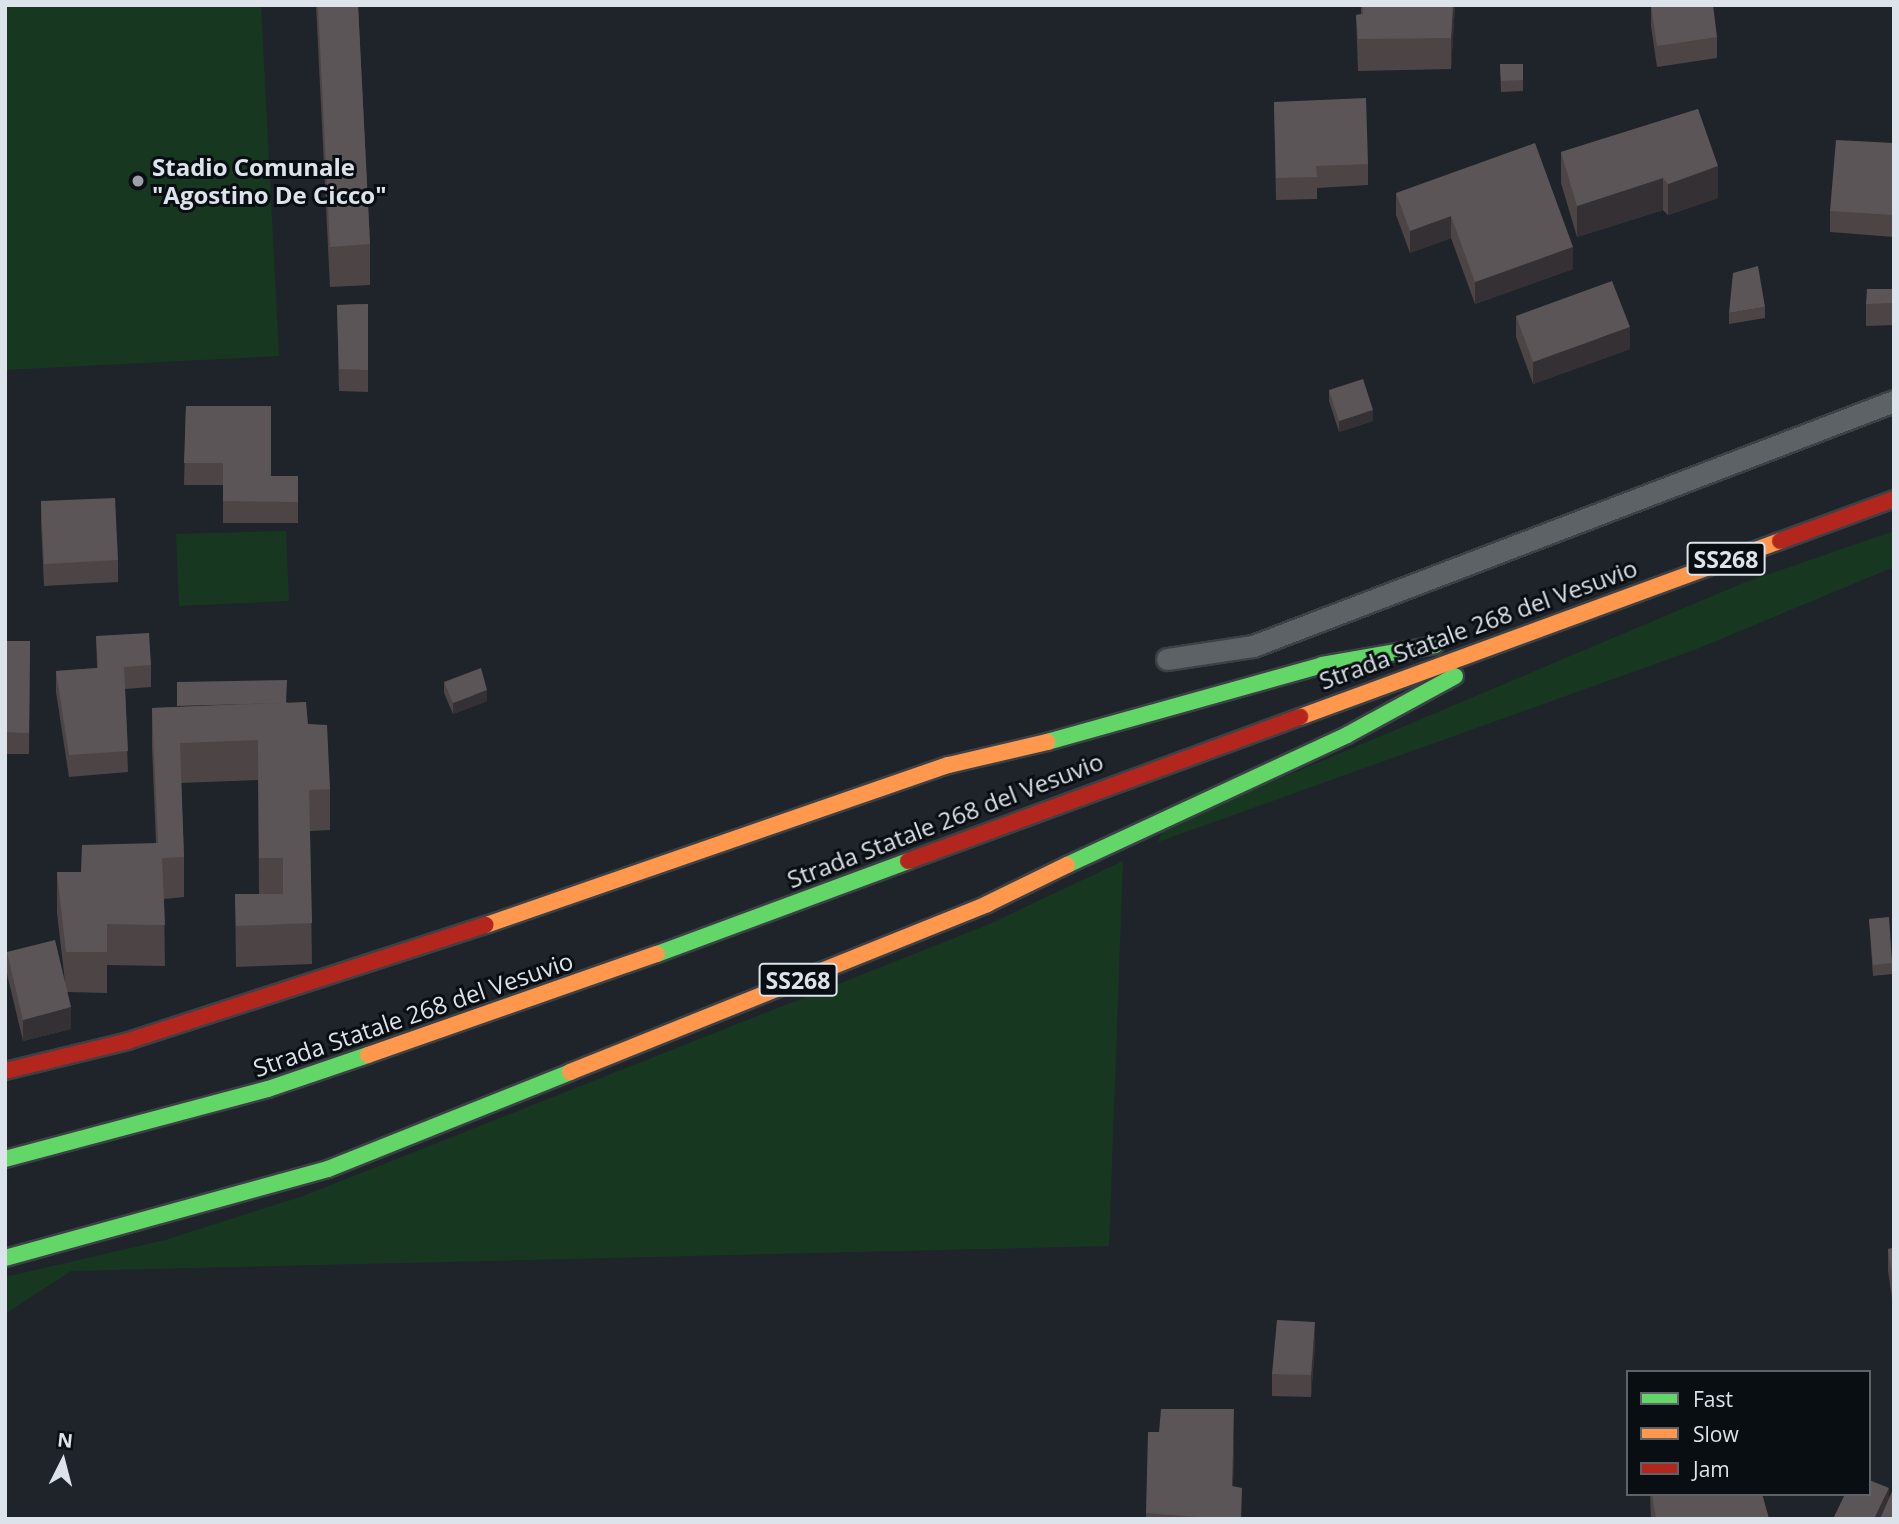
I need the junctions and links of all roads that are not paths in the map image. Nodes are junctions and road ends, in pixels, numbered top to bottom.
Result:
1 (1894, 401) edge
2 (1894, 499) edge
3 (1558, 620) junction
4 (1513, 635) junction
5 (1167, 659) dead end
6 (5, 1071) edge
7 (5, 1159) edge
8 (5, 1258) edge

1 - 5 lane
2 - 3 highway, Strada Statale 268 del Vesuvio / SS268
3 - 4 highway, Strada Statale 268 del Vesuvio / SS268
3 - 8 highway, SS268
4 - 6 highway, SS268
4 - 7 highway, Strada Statale 268 del Vesuvio / SS268

